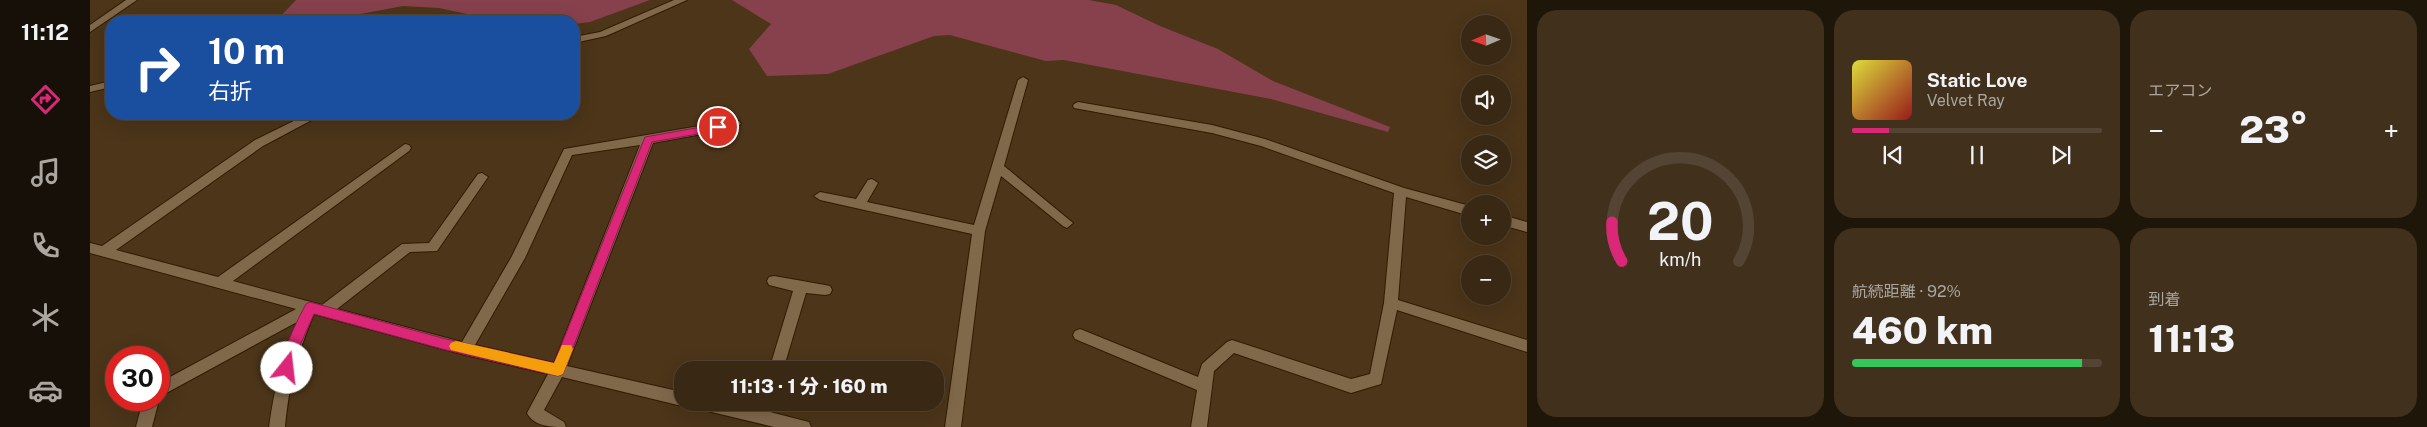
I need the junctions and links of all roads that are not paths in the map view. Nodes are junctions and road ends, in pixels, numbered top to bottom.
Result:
1 (132, 0) edge
2 (682, 0) edge
3 (110, 15) edge
4 (105, 19) edge
5 (90, 29) edge
6 (580, 39) edge
7 (1023, 80) dead end
8 (105, 85) edge
9 (90, 89) edge
10 (1078, 106) dead end
11 (303, 120) edge
12 (735, 124) dead end
13 (648, 140) junction
14 (405, 148) dead end
15 (998, 167) junction
16 (482, 177) dead end
17 (872, 183) dead end
18 (1400, 191) junction
19 (820, 196) dead end
20 (859, 204) junction
21 (1461, 208) edge
22 (1067, 223) dead end
23 (1511, 223) edge
24 (1527, 227) edge
25 (979, 232) junction
26 (97, 250) edge
27 (774, 281) dead end
28 (220, 283) junction
29 (802, 287) junction
30 (825, 290) dead end
31 (1391, 303) junction
32 (317, 309) junction
33 (1080, 335) dead end
34 (1527, 346) edge
35 (465, 349) junction
36 (779, 361) edge
37 (558, 370) junction
38 (170, 384) edge
39 (1204, 386) junction
40 (674, 397) edge
41 (148, 411) edge
42 (765, 411) edge
43 (793, 426) edge
44 (144, 427) edge
45 (277, 427) edge
46 (558, 427) edge
47 (953, 427) edge
48 (1199, 427) edge

1 - 3 street
2 - 6 street
4 - 5 street
7 - 15 street
8 - 9 street
10 - 18 street
11 - 26 street
12 - 13 street
13 - 35 street
13 - 37 street
14 - 28 street
15 - 22 street
15 - 25 street
16 - 32 street
17 - 20 street
18 - 21 street
18 - 31 street
19 - 20 street
20 - 25 street
23 - 24 street
25 - 47 street
26 - 28 street
27 - 29 street
28 - 32 street
29 - 30 street
29 - 36 street
31 - 34 street
31 - 39 street
32 - 35 street
32 - 38 street
32 - 45 street
33 - 39 street
35 - 37 street
37 - 40 street
37 - 46 street
39 - 48 street
41 - 44 street
42 - 43 street

